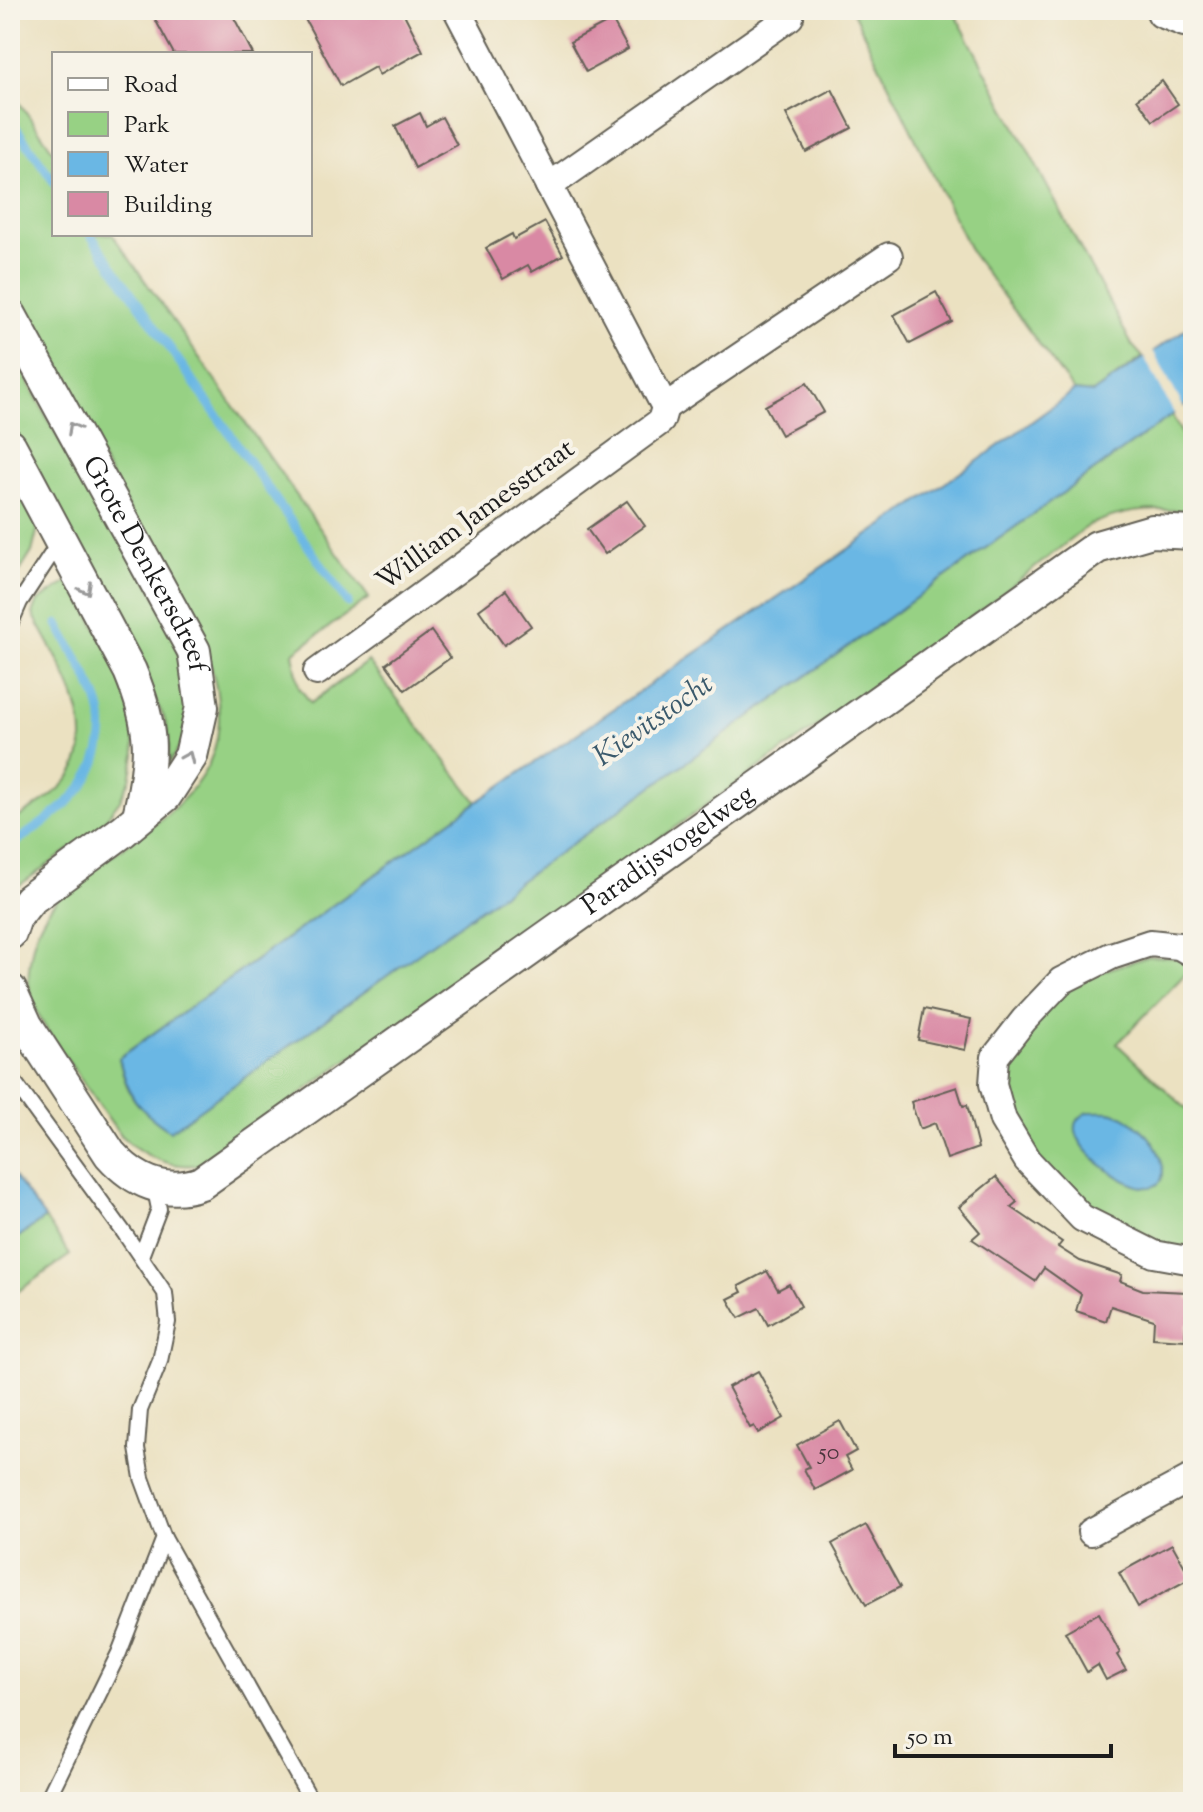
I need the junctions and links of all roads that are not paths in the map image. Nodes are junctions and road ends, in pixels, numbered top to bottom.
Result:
1 (457, 10) edge
2 (1159, 10) edge
3 (790, 17) dead end
4 (1193, 19) edge
5 (549, 186) junction
6 (889, 256) dead end
7 (10, 315) edge
8 (665, 407) junction
9 (10, 446) edge
10 (1193, 533) edge
11 (60, 541) junction
12 (10, 625) edge
13 (317, 672) dead end
14 (139, 816) junction
15 (19, 907) edge
16 (10, 933) edge
17 (1193, 954) edge
18 (10, 990) edge
19 (10, 1076) edge
20 (154, 1185) junction
21 (141, 1256) junction
22 (1193, 1261) edge
23 (1193, 1477) edge
24 (1091, 1532) dead end
25 (164, 1538) junction
26 (46, 1802) edge
27 (312, 1802) edge

1 - 5 street
2 - 4 street
3 - 5 street
5 - 8 street
6 - 8 street, William Jamesstraat
14 -> 7 street, Grote Denkersdreef
8 - 13 street, William Jamesstraat
9 - 11 street, Grote Denkersdreef
10 - 20 street, Paradijsvogelweg
11 - 12 lane
11 -> 14 street, Grote Denkersdreef
14 - 15 street, Grote Denkersdreef
15 - 16 street, Grote Denkersdreef
17 - 22 street
18 - 20 street
19 - 21 lane
20 - 21 lane
21 - 25 lane
23 - 24 street
25 - 26 lane
25 - 27 lane

